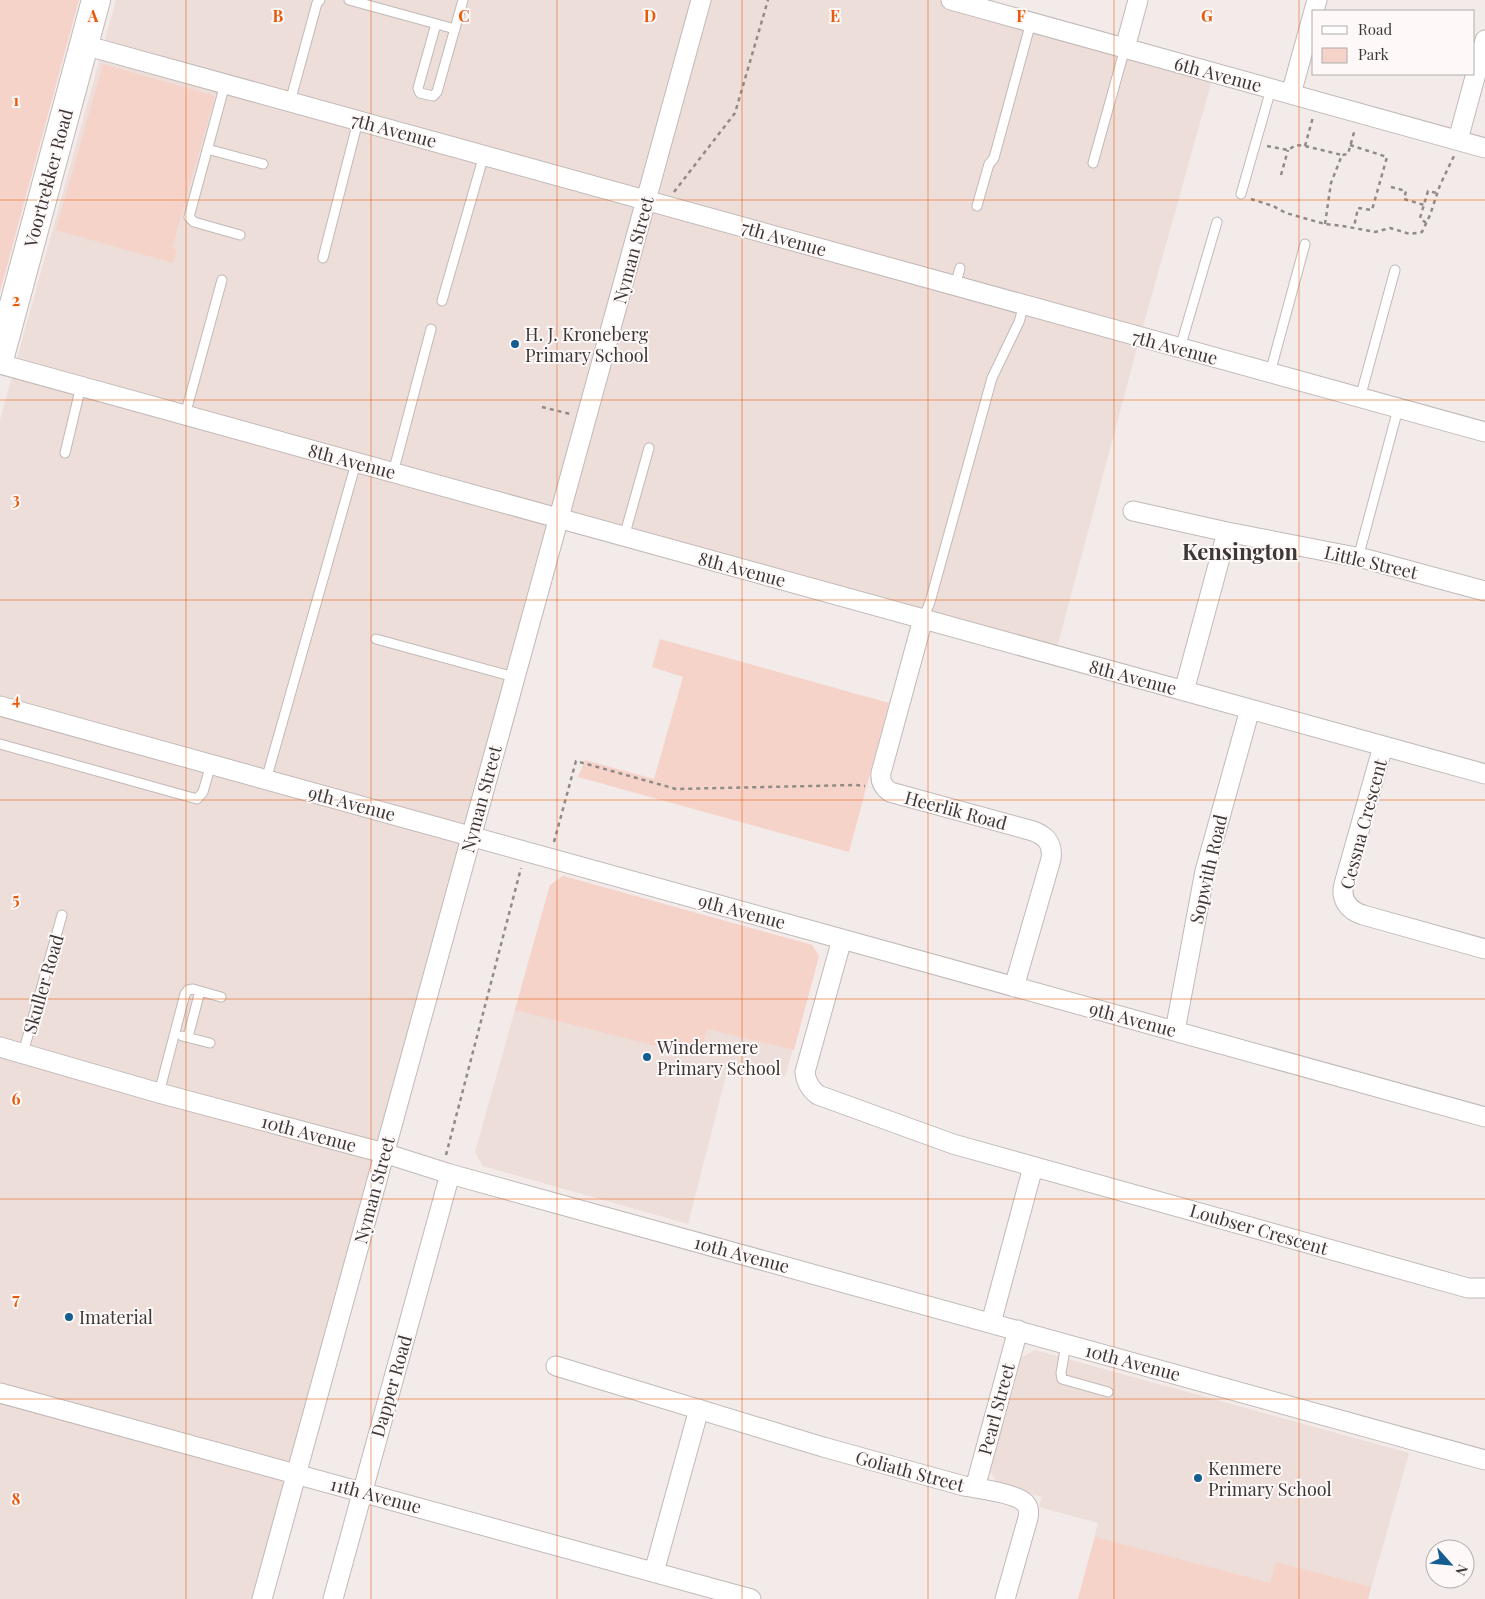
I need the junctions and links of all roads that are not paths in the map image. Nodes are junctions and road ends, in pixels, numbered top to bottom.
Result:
1 (96, 0) edge
2 (320, 0) edge
3 (349, 0) edge
4 (463, 0) edge
5 (701, 0) edge
6 (1138, 0) edge
7 (957, 1) edge
8 (1312, 14) edge
9 (1031, 22) junction
10 (436, 24) junction
11 (455, 29) junction
12 (1485, 40) edge
13 (84, 45) junction
14 (1125, 48) junction
15 (225, 84) junction
16 (1271, 88) junction
17 (1290, 94) junction
18 (290, 102) junction
19 (358, 121) junction
20 (1458, 140) junction
21 (1485, 148) edge
22 (208, 149) junction
23 (484, 155) junction
24 (1093, 163) dead end
25 (262, 164) dead end
26 (1241, 194) road end
27 (655, 202) junction
28 (977, 206) dead end
29 (1217, 222) dead end
30 (240, 235) dead end
31 (1305, 244) dead end
32 (323, 258) dead end
33 (960, 268) dead end
34 (1395, 270) dead end
35 (222, 280) dead end
36 (955, 286) junction
37 (442, 301) dead end
38 (1024, 305) junction
39 (431, 329) dead end
40 (1180, 348) junction
41 (0, 356) edge
42 (0, 364) edge
43 (1270, 373) junction
44 (81, 386) junction
45 (1360, 398) junction
46 (1398, 409) junction
47 (185, 415) junction
48 (1485, 432) edge
49 (649, 448) dead end
50 (65, 453) dead end
51 (356, 463) junction
52 (393, 472) junction
53 (1133, 511) dead end
54 (558, 518) junction
55 (1227, 532) junction
56 (624, 536) junction
57 (1358, 558) junction
58 (1485, 591) edge
59 (923, 619) junction
60 (376, 639) dead end
61 (514, 678) junction
62 (1184, 691) junction
63 (0, 706) edge
64 (1250, 709) junction
65 (0, 744) edge
66 (1383, 746) junction
67 (211, 764) junction
68 (1485, 774) edge
69 (266, 780) junction
70 (471, 836) junction
71 (62, 915) dead end
72 (842, 939) junction
73 (1485, 949) edge
74 (1014, 987) junction
75 (200, 991) junction
76 (221, 997) dead end
77 (1175, 1031) junction
78 (175, 1034) junction
79 (188, 1037) junction
80 (210, 1043) dead end
81 (0, 1047) edge
82 (23, 1054) junction
83 (159, 1093) junction
84 (1485, 1117) edge
85 (384, 1153) junction
86 (1034, 1166) junction
87 (446, 1173) junction
88 (1485, 1288) edge
89 (991, 1323) junction
90 (1018, 1330) junction
91 (1066, 1344) junction
92 (556, 1366) dead end
93 (1108, 1392) dead end
94 (0, 1393) edge
95 (700, 1409) junction
96 (1485, 1460) edge
97 (297, 1473) junction
98 (975, 1488) junction
99 (362, 1492) junction
100 (654, 1572) junction
101 (262, 1599) edge
102 (333, 1599) edge
103 (751, 1599) edge
104 (1005, 1599) edge

1 - 13 main road, Voortrekker Road
2 - 18 lane
3 - 10 lane
4 - 11 lane
5 - 27 street, Nyman Street
6 - 14 street
7 - 9 street, 6th Avenue
8 - 17 street
9 - 14 street, 6th Avenue
9 - 28 lane
10 - 11 lane
10 - 11 lane
12 - 20 street
13 - 15 street, 7th Avenue
13 - 41 main road, Voortrekker Road
14 - 16 street, 6th Avenue
14 - 24 lane
15 - 18 street, 7th Avenue
15 - 22 lane
16 - 17 street, 6th Avenue
16 - 26 lane
17 - 20 street, 6th Avenue
18 - 19 street, 7th Avenue
19 - 23 street, 7th Avenue
19 - 32 lane
20 - 21 street, 6th Avenue
22 - 25 lane
22 - 30 lane
23 - 27 street, 7th Avenue
23 - 37 lane
27 - 36 street, 7th Avenue
27 - 54 street, Nyman Street
29 - 40 lane
31 - 43 lane
33 - 36 lane
34 - 45 lane
35 - 47 lane
36 - 38 street, 7th Avenue
38 - 40 street, 7th Avenue
38 - 59 lane
39 - 52 lane
40 - 43 street, 7th Avenue
42 - 44 street, 8th Avenue
43 - 45 street, 7th Avenue
44 - 47 street, 8th Avenue
44 - 50 lane
45 - 46 street, 7th Avenue
46 - 48 street, 7th Avenue
46 - 57 lane
47 - 51 street, 8th Avenue
49 - 56 lane
51 - 52 street, 8th Avenue
51 - 69 lane
52 - 54 street, 8th Avenue
53 - 55 street, Little Street
54 - 56 street, 8th Avenue
54 - 61 street, Nyman Street
55 - 57 street, Little Street
55 - 62 street
56 - 59 street, 8th Avenue
57 - 58 street, Little Street
59 - 62 street, 8th Avenue
59 - 74 street, Heerlik Road
60 - 61 lane
61 - 70 street, Nyman Street
62 - 64 street, 8th Avenue
63 - 67 street, 9th Avenue
64 - 66 street, 8th Avenue
64 - 77 street, Sopwith Road
65 - 67 lane
66 - 68 street, 8th Avenue
66 - 73 street, Cessna Crescent
67 - 69 street, 9th Avenue
69 - 70 street, 9th Avenue
70 - 72 street, 9th Avenue
70 - 85 street, Nyman Street
71 - 82 lane, Skuller Road
72 - 74 street, 9th Avenue
72 - 86 street, Loubser Crescent
74 - 77 street, 9th Avenue
75 - 76 lane
75 - 78 lane
75 - 79 lane
77 - 84 street, 9th Avenue
78 - 79 lane
78 - 83 lane
79 - 80 lane
81 - 82 street, 10th Avenue
82 - 83 street, 10th Avenue
83 - 85 street, 10th Avenue
85 - 87 street, 10th Avenue
85 - 97 street, Nyman Street
86 - 88 street, Loubser Crescent
86 - 89 street
87 - 89 street, 10th Avenue
87 - 99 street, Dapper Road
89 - 90 street, 10th Avenue
90 - 91 street, 10th Avenue
90 - 98 street, Pearl Street
91 - 93 lane
91 - 96 street, 10th Avenue
92 - 95 street, Goliath Street
94 - 97 street, 11th Avenue
95 - 98 street, Goliath Street
95 - 100 street
97 - 99 street, 11th Avenue
97 - 101 street, Nyman Street
98 - 104 street, Goliath Street
99 - 100 street, 11th Avenue
99 - 102 street, Dapper Road
100 - 103 street, 11th Avenue

